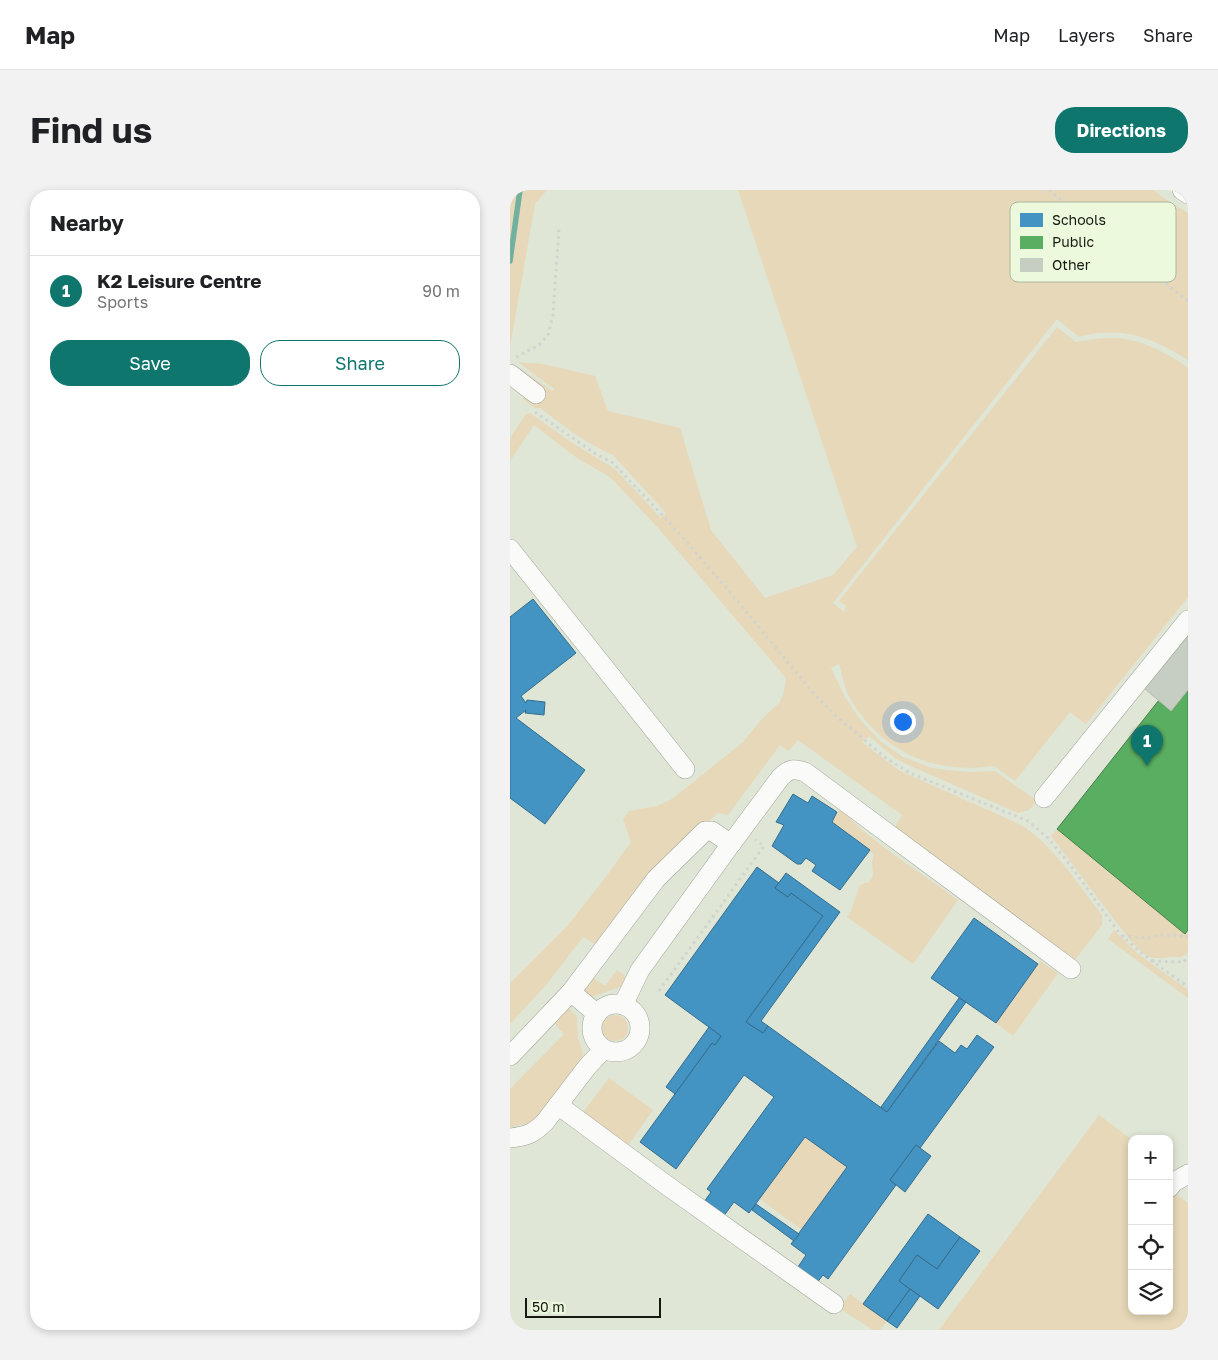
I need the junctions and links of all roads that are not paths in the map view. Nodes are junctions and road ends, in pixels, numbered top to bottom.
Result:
1 (1182, 190) edge
2 (1188, 194) edge
3 (512, 366) edge
4 (535, 403) road end
5 (510, 549) edge
6 (1188, 620) edge
7 (684, 769) dead end
8 (1044, 798) dead end
9 (736, 837) junction
10 (1071, 970) dead end
11 (571, 992) junction
12 (622, 1005) junction
13 (597, 1014) junction
14 (604, 1050) junction
15 (510, 1056) edge
16 (558, 1105) junction
17 (510, 1138) edge
18 (1188, 1174) edge
19 (1173, 1183) edge
20 (834, 1304) dead end

1 - 2 street
3 - 4 street
5 - 7 street
6 - 8 street
9 - 10 street
9 - 11 street
9 - 12 street
11 - 13 street
11 - 15 street
12 - 13 street
12 - 14 street
13 - 14 street
14 - 16 street
16 - 17 street
16 - 20 street
18 - 19 street

